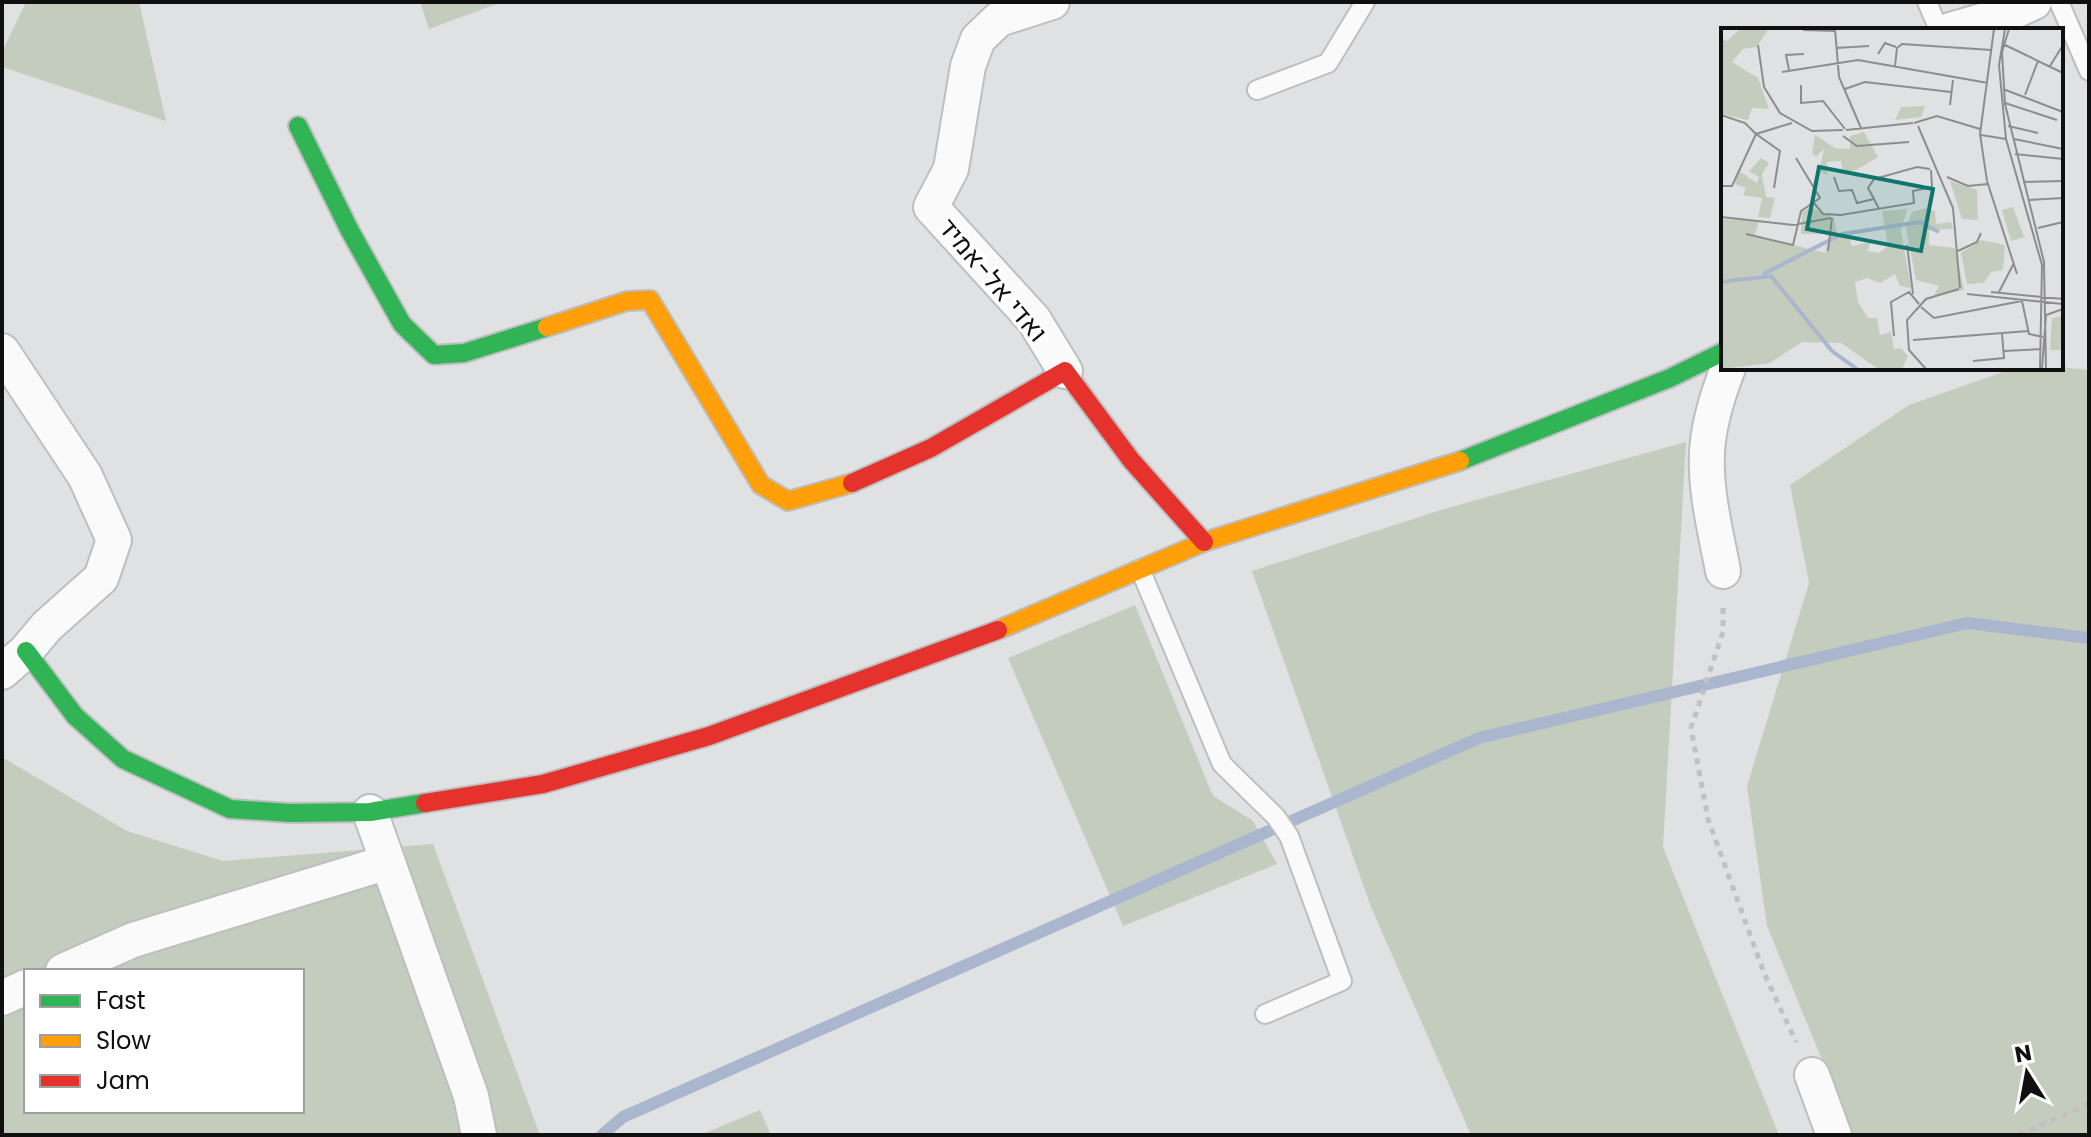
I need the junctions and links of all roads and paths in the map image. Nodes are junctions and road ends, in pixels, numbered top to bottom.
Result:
1 (1052, 2) edge
2 (1365, 2) edge
3 (1927, 2) edge
4 (2034, 2) edge
5 (2059, 2) edge
6 (1938, 28) edge
7 (1957, 28) edge
8 (2089, 71) edge
9 (1257, 90) dead end
10 (298, 126) dead end
11 (2, 351) edge
12 (1721, 353) edge
13 (1727, 370) edge
14 (1065, 371) junction
15 (1204, 542) junction
16 (1140, 569) junction
17 (1723, 571) joint
18 (14, 662) edge
19 (370, 812) junction
20 (388, 862) junction
21 (68, 969) edge
22 (24, 988) edge
23 (2, 998) edge
24 (1265, 1014) dead end
25 (1812, 1075) joint
26 (2089, 1104) edge
27 (479, 1135) edge
28 (1834, 1135) edge
29 (2018, 1135) edge

1 - 14 street, ואדי אל-אמיד
2 - 9 lane
3 - 6 lane
4 - 7 street
5 - 8 lane
10 - 14 street
11 - 18 street
12 - 15 street
13 - 17 street
14 - 15 street
15 - 16 street
16 - 19 street
16 - 24 lane
17 - 25 path
18 - 19 street
19 - 20 street
20 - 21 street
20 - 27 street
22 - 23 street
25 - 28 street
26 - 29 path

